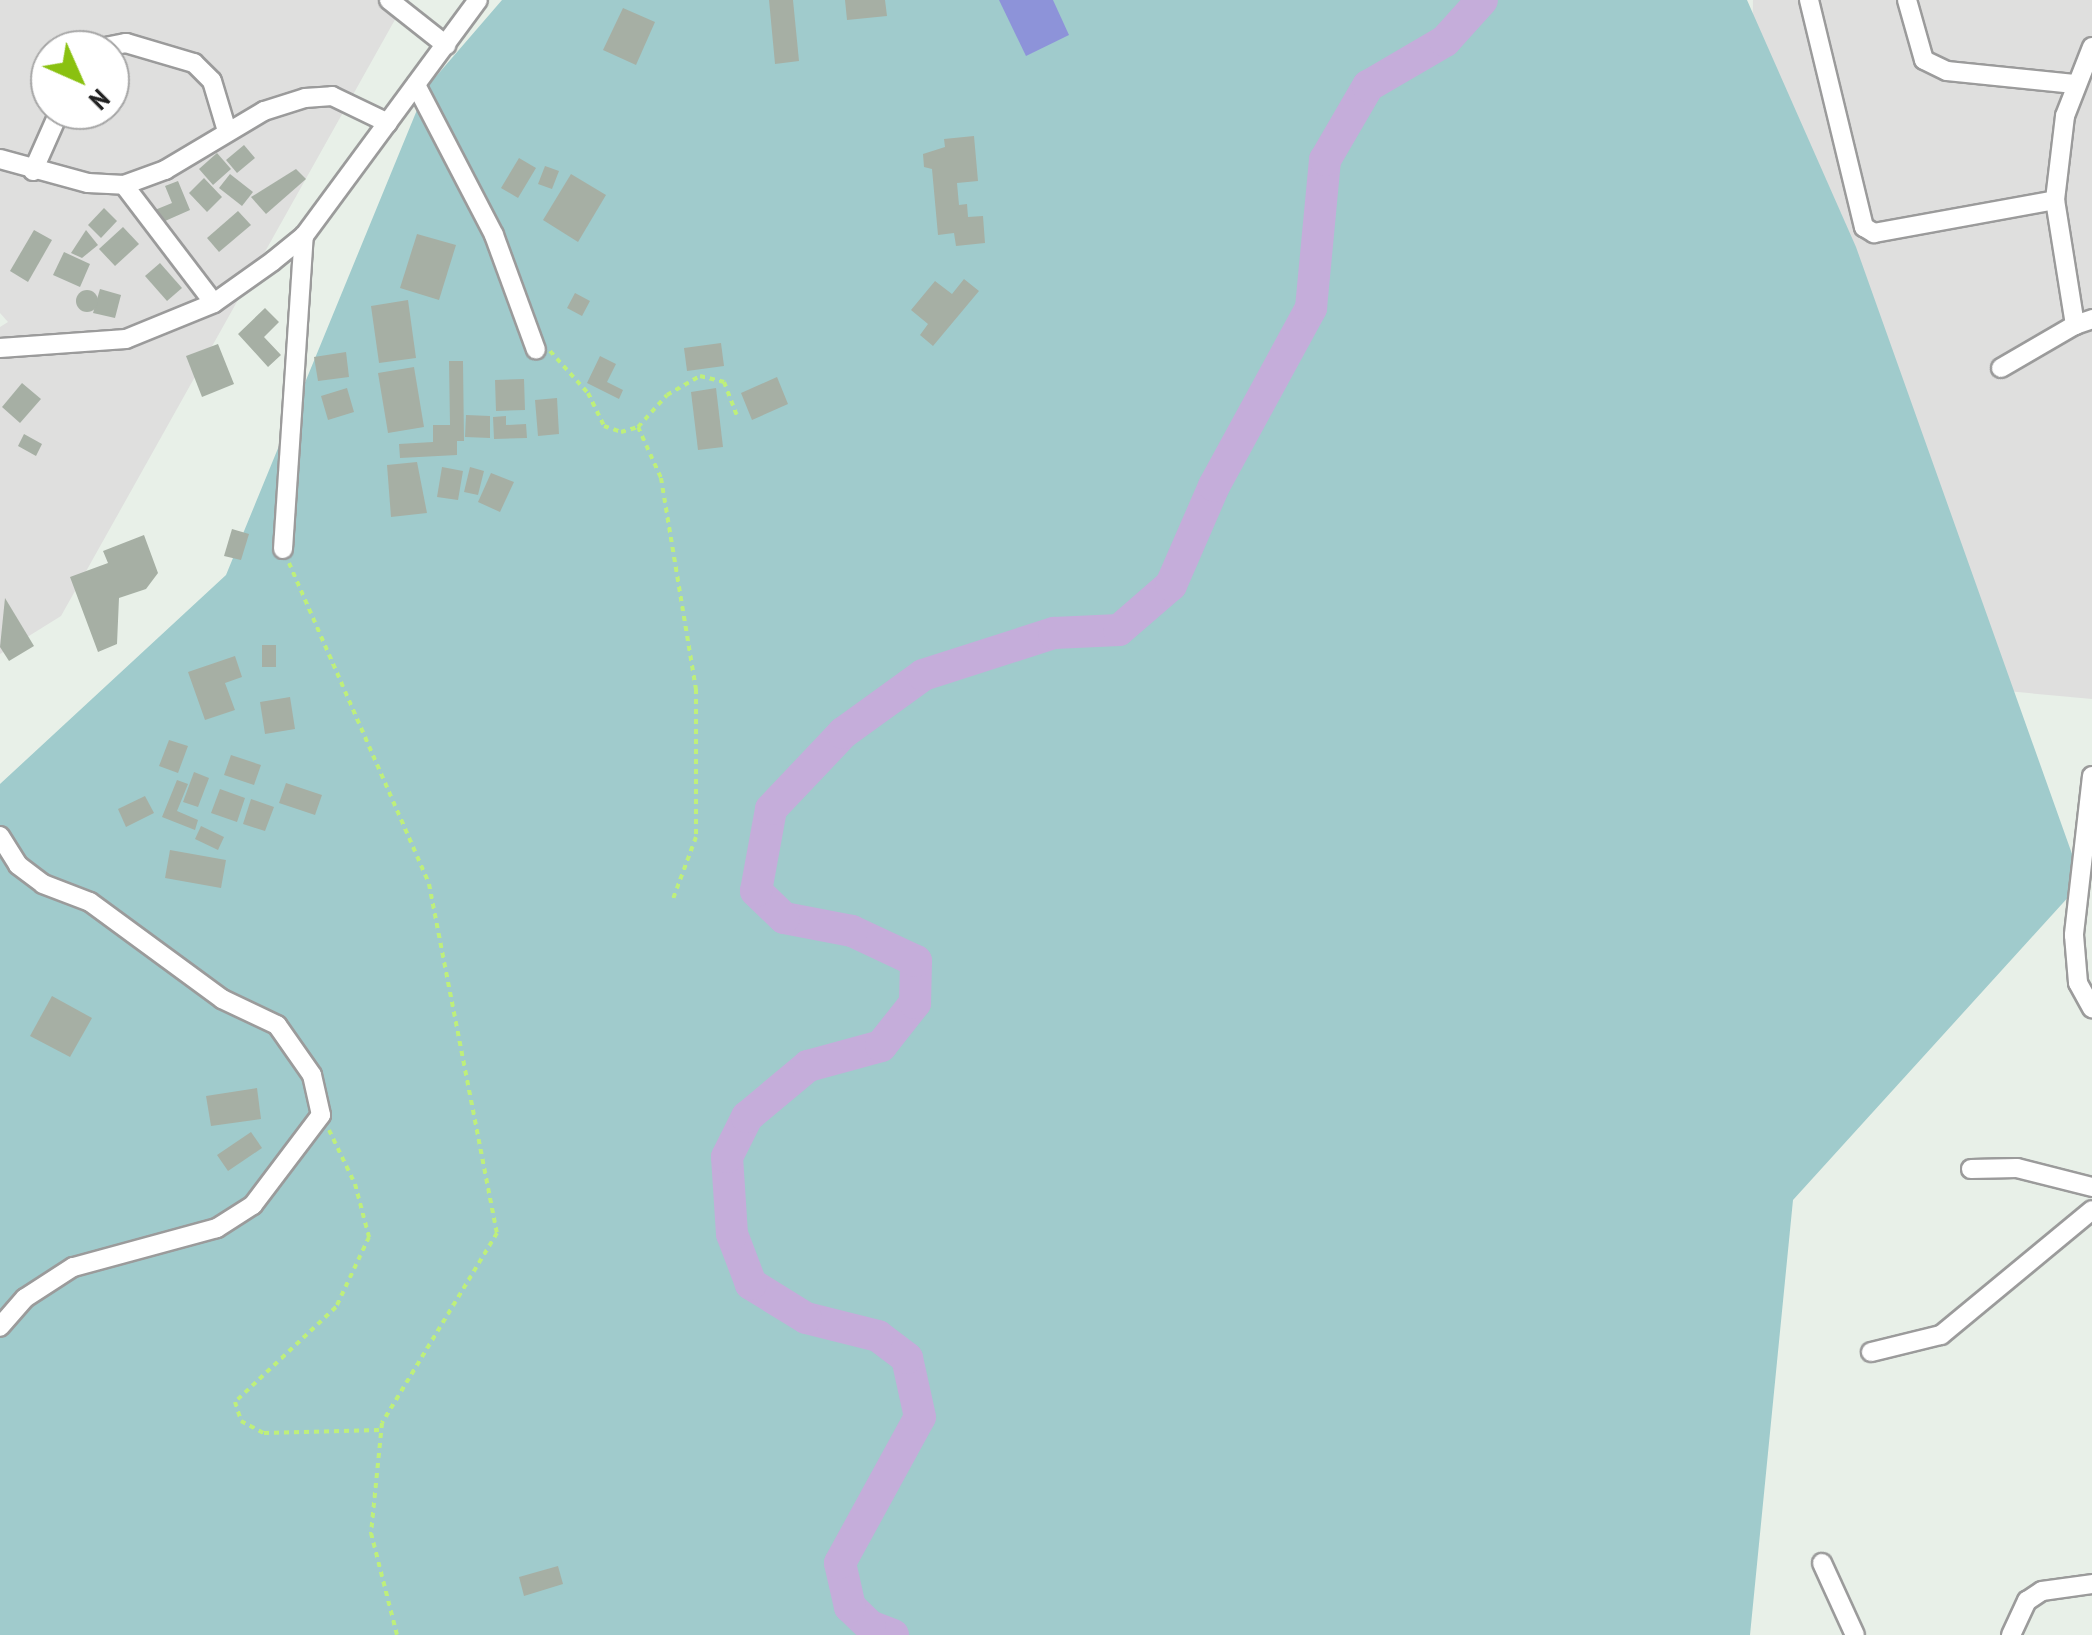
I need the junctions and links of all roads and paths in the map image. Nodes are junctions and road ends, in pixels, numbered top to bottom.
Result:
1 (388, 0) edge
2 (478, 0) edge
3 (1810, 0) edge
4 (1907, 0) edge
5 (130, 44) edge
6 (446, 45) junction
7 (2092, 46) edge
8 (2074, 84) junction
9 (416, 85) junction
10 (388, 123) junction
11 (51, 130) edge
12 (227, 130) junction
13 (0, 158) edge
14 (33, 170) junction
15 (124, 185) junction
16 (2055, 200) junction
17 (304, 236) junction
18 (214, 303) junction
19 (2083, 322) edge
20 (0, 348) edge
21 (536, 350) joint
22 (2001, 368) dead end
23 (737, 416) dead end
24 (638, 427) junction
25 (283, 549) joint
26 (2092, 776) edge
27 (0, 836) edge
28 (673, 899) dead end
29 (2092, 1008) edge
30 (321, 1115) junction
31 (1971, 1169) dead end
32 (2092, 1187) edge
33 (2092, 1210) edge
34 (0, 1327) edge
35 (1871, 1352) dead end
36 (381, 1430) junction
37 (1822, 1563) dead end
38 (2092, 1584) edge
39 (398, 1635) edge
40 (1855, 1635) edge
41 (2011, 1635) edge

1 - 6 street
2 - 6 street
3 - 16 street
4 - 8 street
5 - 12 street
6 - 9 street
7 - 8 street
8 - 16 street
9 - 10 street
9 - 21 street
10 - 12 street
10 - 17 street
11 - 14 street
12 - 15 street
13 - 14 street
14 - 15 street
15 - 18 street
16 - 19 street
17 - 18 street
17 - 25 street
18 - 20 street
19 - 22 street
21 - 24 path
23 - 24 path
24 - 28 path
25 - 36 path
26 - 29 street
27 - 30 street
30 - 34 street
30 - 36 path
31 - 32 street
33 - 35 street
36 - 39 path
37 - 40 street
38 - 41 street

